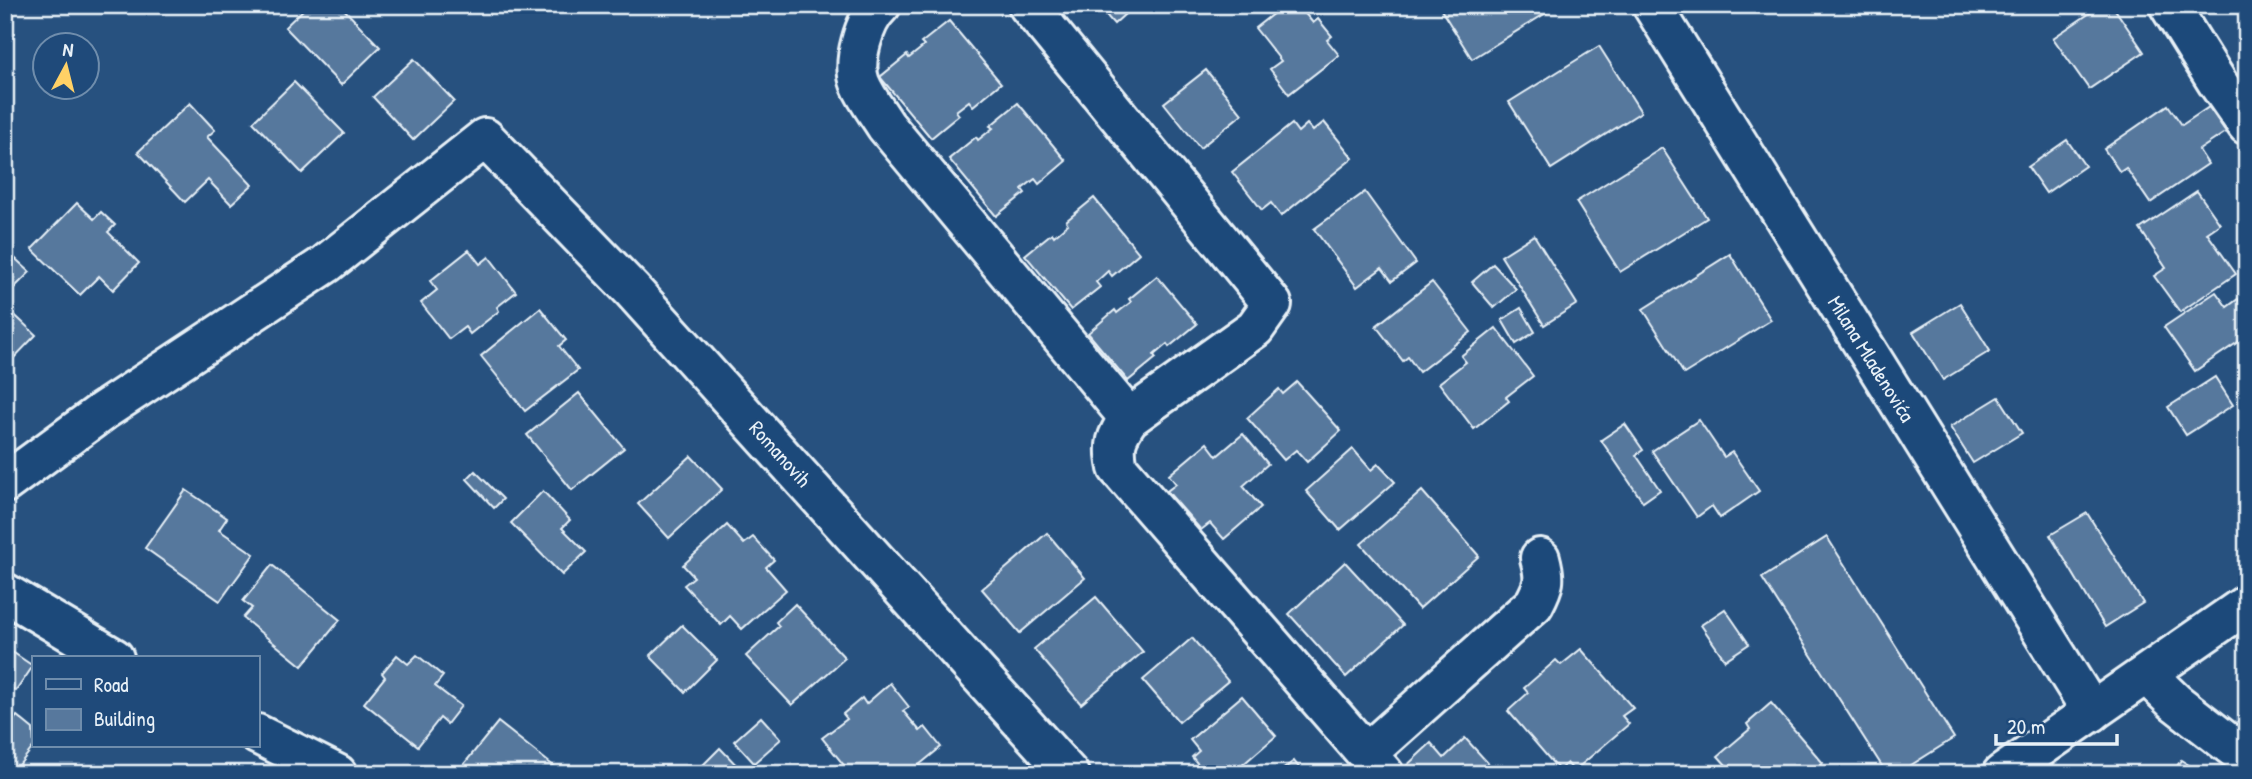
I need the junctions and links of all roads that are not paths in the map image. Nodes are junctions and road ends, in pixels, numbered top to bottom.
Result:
1 (881, 5) edge
2 (1028, 5) edge
3 (1652, 5) edge
4 (2169, 5) edge
5 (2247, 125) edge
6 (1129, 418) junction
7 (5, 483) edge
8 (1540, 558) dead end
9 (5, 593) edge
10 (2247, 604) edge
11 (111, 656) edge
12 (2147, 675) junction
13 (2092, 712) junction
14 (259, 735) edge
15 (2247, 758) edge
16 (1376, 763) edge
17 (332, 772) edge
18 (1069, 774) edge
19 (2002, 774) edge

1 - 6 street
2 - 6 street
3 - 13 street, Milana Mladenovića
4 - 5 street
6 - 16 street
7 - 18 street, Romanovih
8 - 16 street
9 - 11 street
10 - 12 street
12 - 13 street
12 - 15 street
13 - 19 street
14 - 17 street

